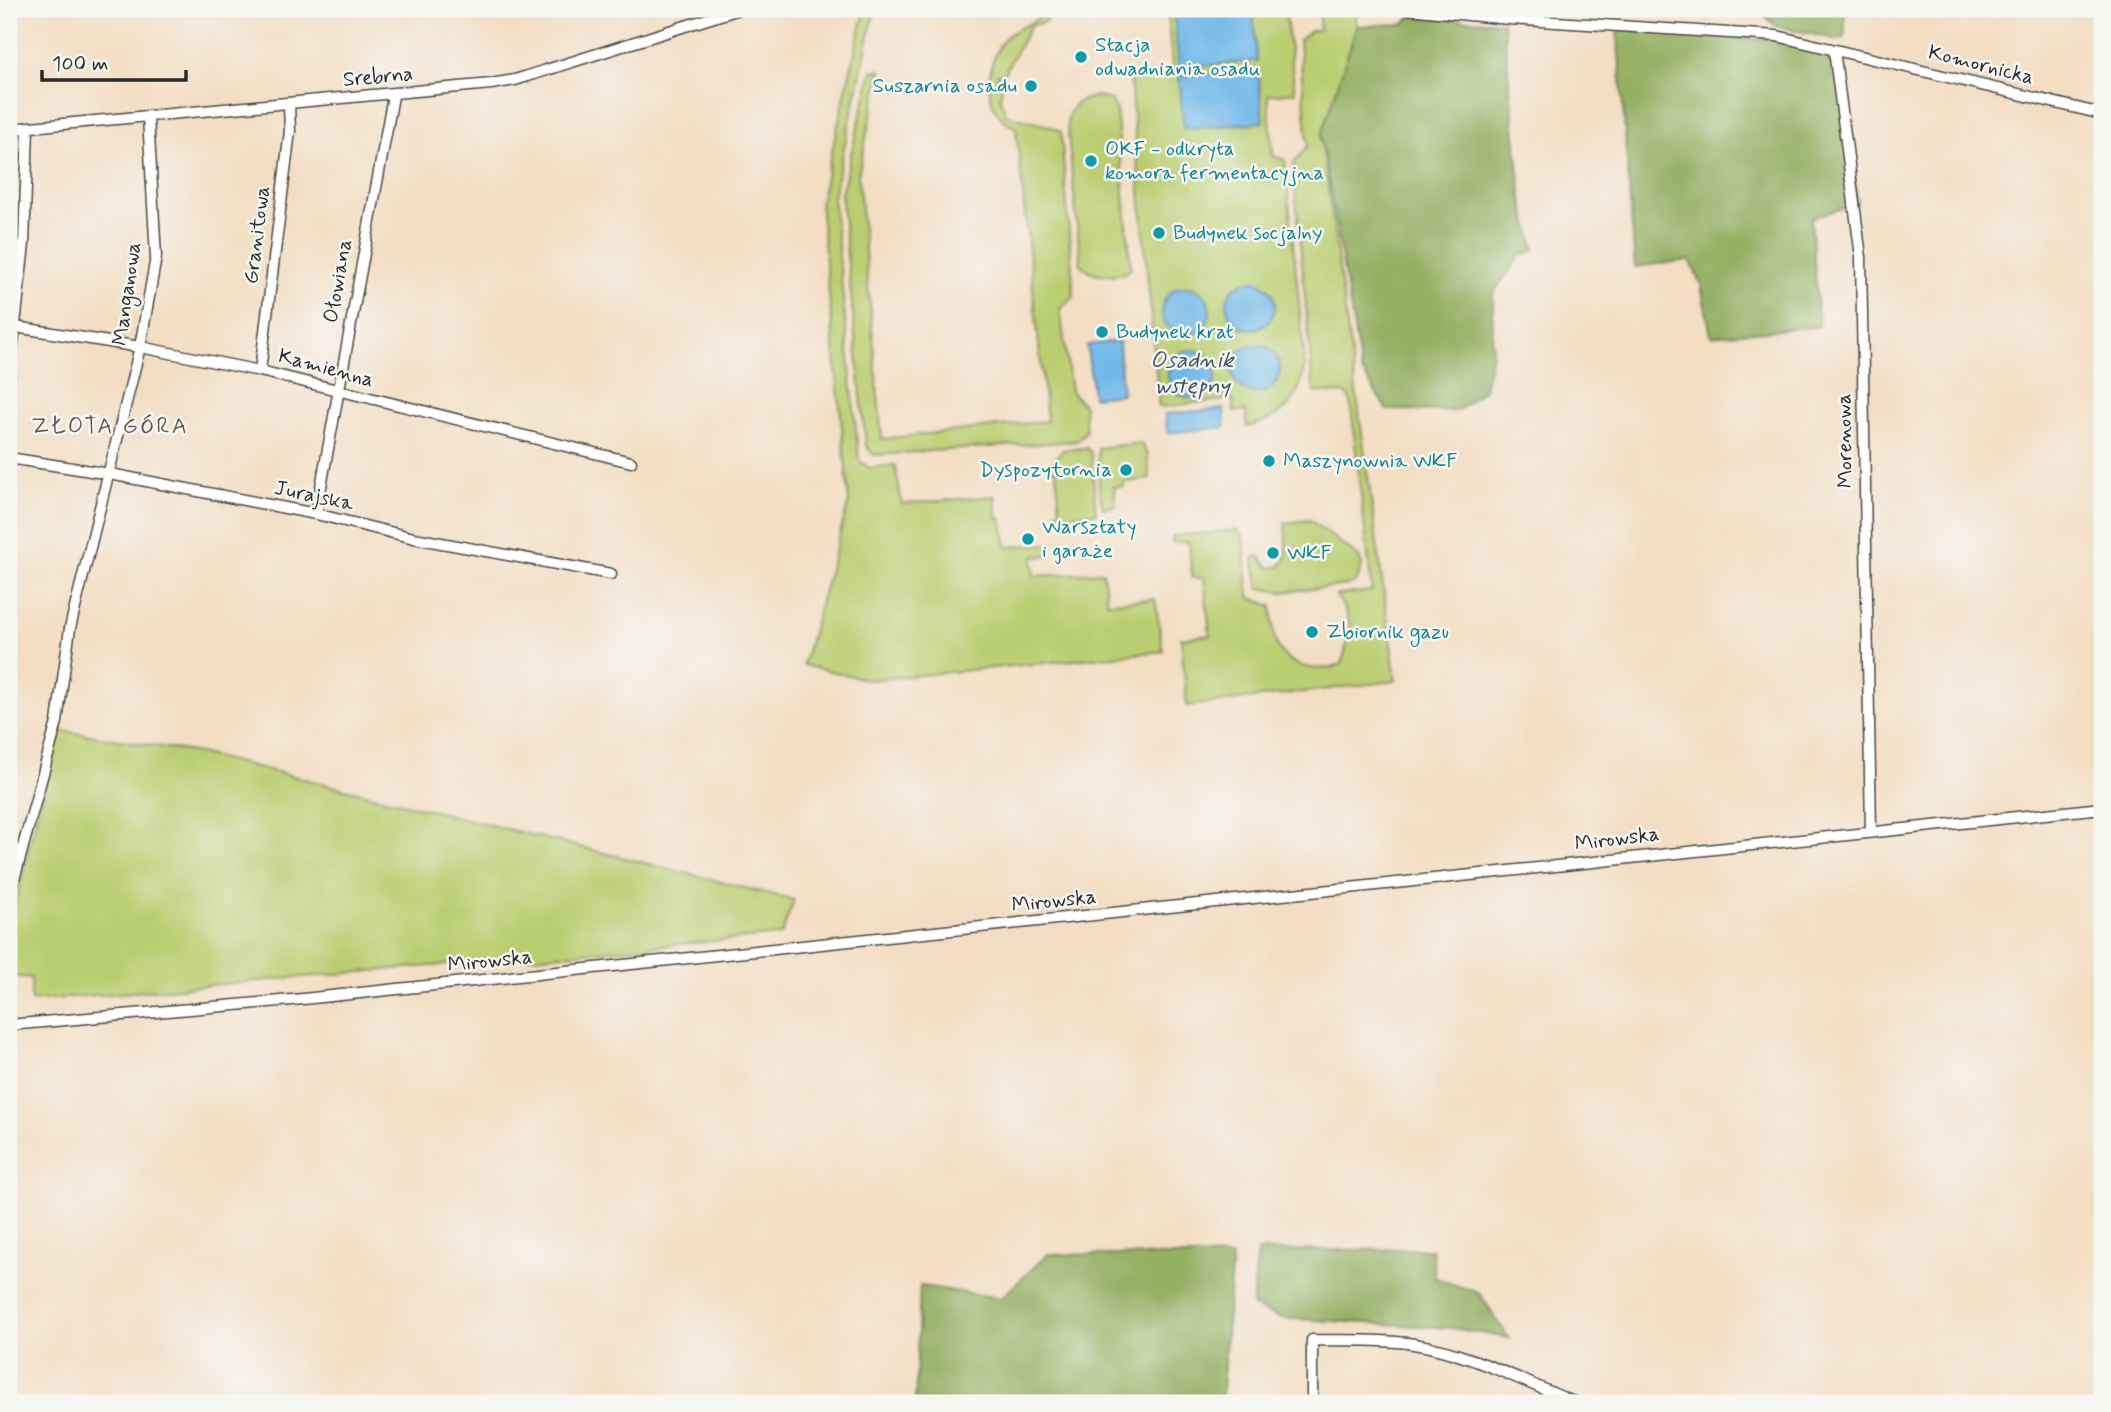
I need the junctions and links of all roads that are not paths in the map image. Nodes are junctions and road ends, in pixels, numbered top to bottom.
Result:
1 (739, 9) edge
2 (1409, 9) edge
3 (1834, 50) junction
4 (393, 96) junction
5 (289, 104) junction
6 (2102, 114) edge
7 (148, 117) junction
8 (28, 127) junction
9 (9, 128) edge
10 (11, 326) edge
11 (140, 347) junction
12 (260, 371) junction
13 (9, 378) edge
14 (338, 393) junction
15 (9, 458) edge
16 (631, 462) dead end
17 (110, 474) junction
18 (316, 514) junction
19 (611, 574) dead end
20 (2102, 808) edge
21 (1871, 832) junction
22 (9, 898) edge
23 (9, 1025) edge
24 (1312, 1403) edge
25 (1576, 1403) edge

1 - 4 street, Srebrna
2 - 3 street
3 - 6 street, Komornicka
3 - 21 street, Morenowa
4 - 5 street, Srebrna
4 - 14 street, Ołowiana
5 - 7 street, Srebrna
5 - 12 street, Granitowa
7 - 8 street, Srebrna
7 - 11 street, Manganowa
8 - 9 street, Srebrna
8 - 10 street
10 - 11 street, Kamienna
10 - 13 street
11 - 12 street, Kamienna
11 - 17 street, Manganowa
12 - 14 street, Kamienna
14 - 16 street, Kamienna
14 - 18 street, Ołowiana
15 - 17 street, Jurajska
17 - 18 street, Jurajska
17 - 22 street, Manganowa
18 - 19 street, Jurajska
20 - 21 street, Mirowska
21 - 23 street, Mirowska
24 - 25 street

